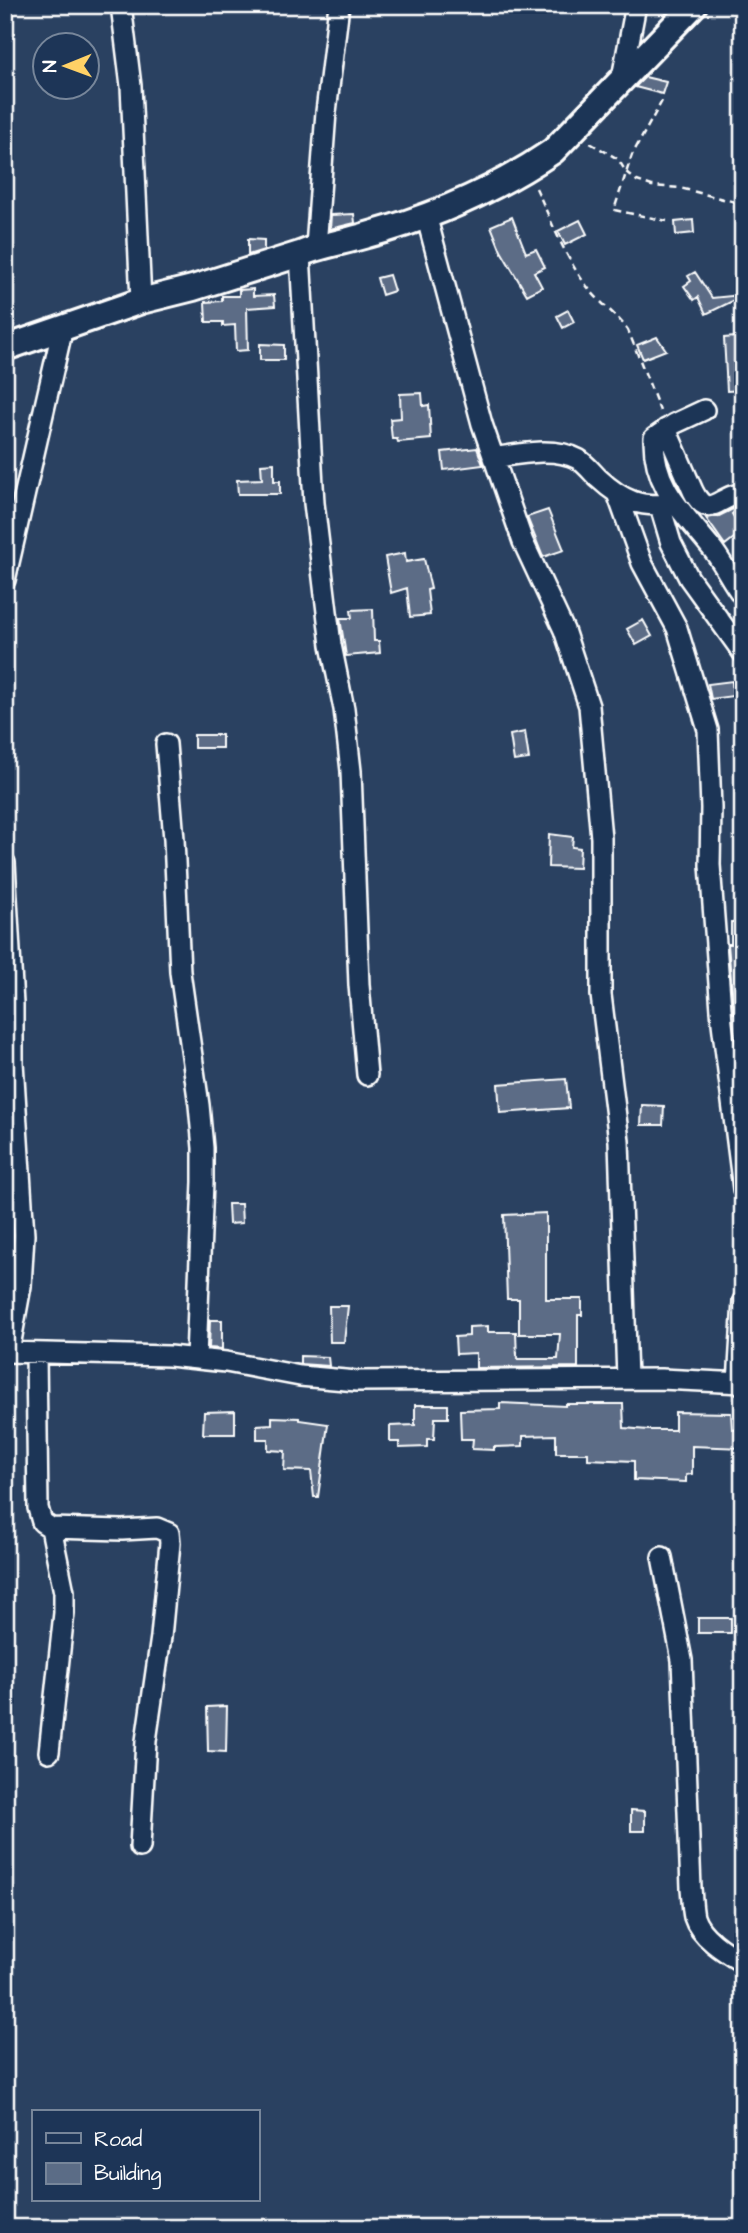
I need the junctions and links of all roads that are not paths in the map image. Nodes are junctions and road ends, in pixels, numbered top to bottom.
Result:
1 (121, 5) edge
2 (339, 5) edge
3 (636, 5) edge
4 (694, 5) edge
5 (622, 78) junction
6 (426, 215) junction
7 (308, 251) junction
8 (141, 301) junction
9 (63, 327) junction
10 (5, 348) edge
11 (704, 411) dead end
12 (666, 429) junction
13 (493, 458) junction
14 (743, 494) edge
15 (618, 496) junction
16 (668, 505) junction
17 (5, 580) edge
18 (743, 596) edge
19 (743, 653) edge
20 (166, 744) dead end
21 (5, 863) edge
22 (366, 1075) dead end
23 (743, 1189) edge
24 (743, 1300) edge
25 (7, 1352) edge
26 (36, 1354) junction
27 (196, 1358) junction
28 (627, 1379) junction
29 (740, 1383) edge
30 (51, 1528) junction
31 (662, 1557) dead end
32 (49, 1752) dead end
33 (140, 1847) dead end
34 (743, 1963) edge

1 - 8 street
2 - 7 street
3 - 5 street
4 - 5 street
5 - 6 street
6 - 7 street
6 - 13 street
7 - 8 street
7 - 22 street
8 - 9 street
9 - 10 street
9 - 17 street
11 - 12 street
12 - 14 street
12 - 16 street
13 - 15 street
13 - 28 street
15 - 16 street
15 - 23 street
16 - 18 street
16 - 19 street
20 - 27 street
21 - 25 street
24 - 29 street
25 - 26 street
26 - 27 street
26 - 30 street
27 - 28 street
28 - 29 street
30 - 32 street
30 - 33 street
31 - 34 street

